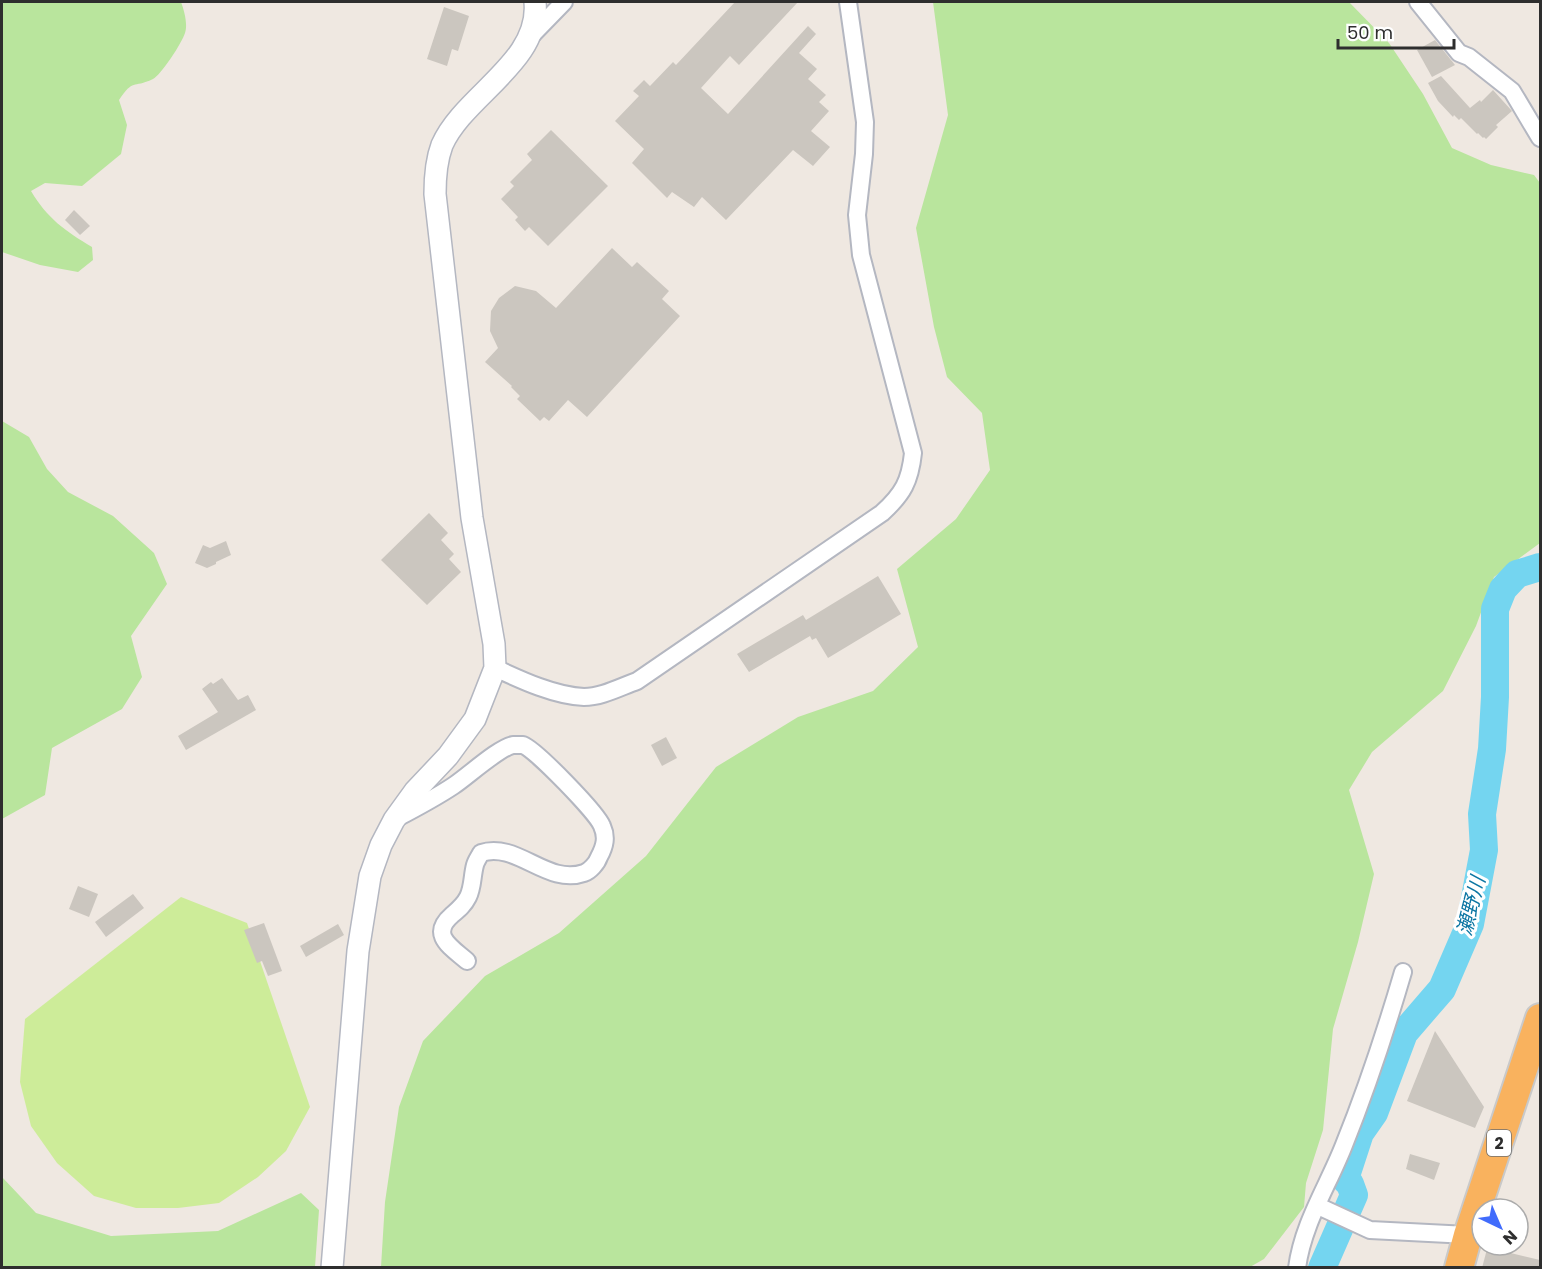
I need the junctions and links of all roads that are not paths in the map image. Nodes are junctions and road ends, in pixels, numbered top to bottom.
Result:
1 (535, 2) edge
2 (564, 2) edge
3 (848, 2) edge
4 (1418, 2) edge
5 (528, 40) junction
6 (1540, 138) edge
7 (495, 668) junction
8 (394, 820) junction
9 (467, 962) dead end
10 (1404, 972) dead end
11 (1540, 1018) edge
12 (1318, 1206) dead end
13 (1468, 1235) junction
14 (332, 1268) edge
15 (1297, 1268) edge
16 (1459, 1268) edge

1 - 5 street
2 - 5 street
3 - 7 street
4 - 6 street
5 - 7 street
7 - 8 street
8 - 9 street
8 - 14 street
10 - 15 street
11 - 13 highway, 2
12 - 13 street
13 - 16 highway, 2

